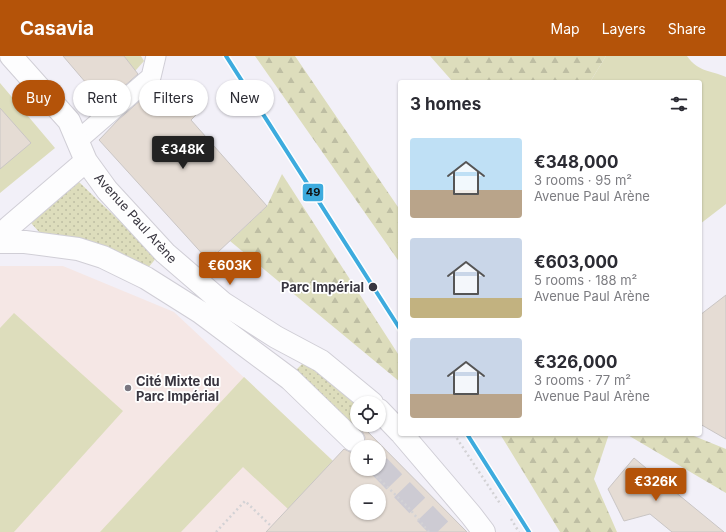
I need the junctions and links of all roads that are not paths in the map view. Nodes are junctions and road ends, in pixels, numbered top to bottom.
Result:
1 (11, 56) edge
2 (156, 56) edge
3 (77, 141) junction
4 (86, 161) junction
5 (0, 238) edge
6 (0, 242) edge
7 (364, 396) edge
8 (386, 417) edge
9 (398, 430) edge
10 (404, 436) edge
11 (353, 440) dead end
12 (484, 532) edge

1 - 3 street, Avenue Paul Arène
2 - 3 lane
3 - 4 street, Avenue Paul Arène
4 - 5 street
4 - 7 street, Avenue Paul Arène
6 - 11 street
8 - 9 street
10 - 12 street

